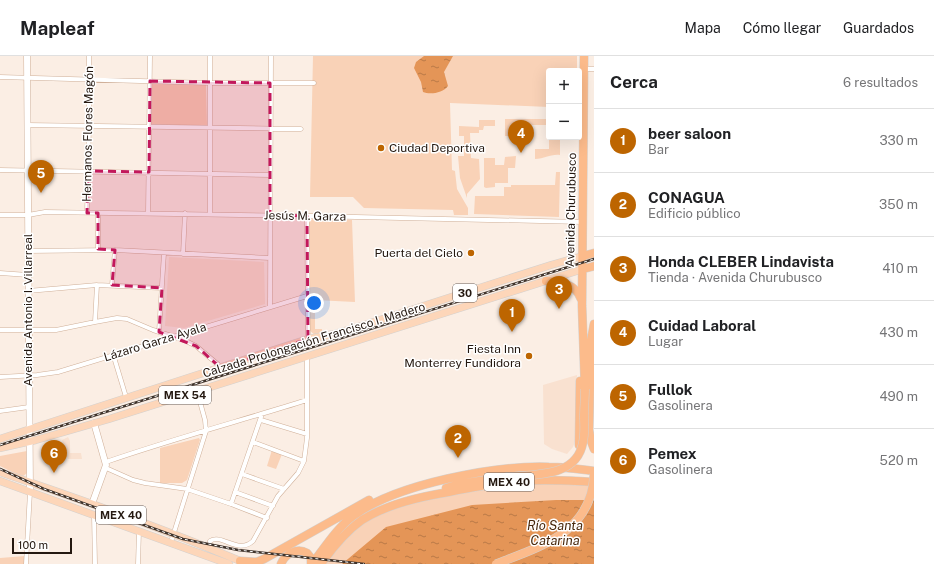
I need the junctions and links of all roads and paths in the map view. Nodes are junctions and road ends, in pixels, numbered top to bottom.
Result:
1 (27, 56) edge
2 (89, 56) edge
3 (150, 56) edge
4 (210, 56) edge
5 (271, 56) edge
6 (584, 56) edge
7 (584, 69) junction
8 (594, 69) edge
9 (0, 77) edge
10 (27, 78) junction
11 (89, 80) junction
12 (150, 81) junction
13 (210, 82) junction
14 (270, 83) junction
15 (314, 83) dead end
16 (27, 125) junction
17 (89, 126) junction
18 (150, 127) junction
19 (210, 128) junction
20 (270, 129) junction
21 (301, 129) dead end
22 (0, 170) edge
23 (27, 170) junction
24 (88, 171) junction
25 (149, 172) junction
26 (209, 174) junction
27 (270, 175) junction
28 (87, 213) junction
29 (98, 213) junction
30 (148, 213) junction
31 (185, 213) junction
32 (210, 214) junction
33 (0, 215) edge
34 (28, 215) junction
35 (270, 215) junction
36 (308, 216) junction
37 (584, 222) junction
38 (98, 249) junction
39 (115, 250) junction
40 (28, 251) junction
41 (164, 253) junction
42 (594, 253) edge
43 (183, 254) junction
44 (583, 256) junction
45 (270, 258) junction
46 (594, 266) edge
47 (583, 269) junction
48 (0, 273) edge
49 (28, 274) junction
50 (546, 281) junction
51 (97, 285) junction
52 (112, 285) junction
53 (162, 288) junction
54 (28, 291) junction
55 (307, 296) junction
56 (582, 306) junction
57 (270, 307) junction
58 (95, 322) junction
59 (594, 324) edge
60 (0, 330) edge
61 (28, 330) junction
62 (159, 332) junction
63 (584, 332) junction
64 (369, 336) joint
65 (173, 337) junction
66 (308, 339) junction
67 (113, 354) junction
68 (307, 357) junction
69 (221, 368) junction
70 (28, 376) junction
71 (0, 377) edge
72 (196, 391) junction
73 (126, 398) junction
74 (307, 400) junction
75 (28, 407) junction
76 (0, 411) edge
77 (262, 414) junction
78 (261, 420) junction
79 (94, 423) junction
80 (30, 430) junction
81 (206, 431) junction
82 (307, 434) junction
83 (0, 439) edge
84 (30, 442) junction
85 (253, 442) junction
86 (0, 448) edge
87 (594, 449) edge
88 (304, 461) junction
89 (106, 465) junction
90 (548, 467) junction
91 (0, 472) edge
92 (594, 472) edge
93 (242, 474) junction
94 (0, 481) edge
95 (30, 482) junction
96 (594, 482) edge
97 (187, 489) junction
98 (284, 489) junction
99 (410, 489) junction
100 (30, 492) junction
101 (235, 492) junction
102 (425, 496) junction
103 (92, 504) junction
104 (231, 504) junction
105 (273, 506) junction
106 (94, 516) junction
107 (267, 518) junction
108 (138, 531) junction
109 (173, 534) junction
110 (170, 542) junction
111 (209, 547) junction
112 (244, 562) edge
113 (26, 564) edge
114 (95, 564) edge
115 (138, 564) edge
116 (229, 564) edge
117 (281, 564) edge
118 (312, 564) edge
119 (321, 564) edge
120 (496, 564) edge

1 - 10 street, Avenida Antonio I. Villarreal
2 - 11 street, Hermanos Flores Magón
3 - 12 street
4 - 13 street
5 - 14 street
6 - 7 highway, Avenida Churubusco
7 - 8 street
7 - 37 highway, Avenida Churubusco
9 - 10 street
10 - 11 street
10 - 16 street, Avenida Antonio I. Villarreal
11 - 12 street
11 - 17 street, Hermanos Flores Magón
12 - 13 street
12 - 18 street
13 - 14 street
13 - 19 street
14 - 15 street
14 - 20 street
16 - 17 street
16 - 23 street, Avenida Antonio I. Villarreal
17 - 18 street
17 - 24 street, Hermanos Flores Magón
18 - 19 street
18 - 25 street
19 - 20 street
19 - 26 street
20 - 21 street
20 - 27 street
22 - 23 street
23 - 24 street
23 - 34 street, Avenida Antonio I. Villarreal
24 - 25 street
24 - 28 street, Hermanos Flores Magón
25 - 26 street
25 - 30 street
26 - 27 street
26 - 32 street
27 - 35 street
28 - 29 street, Jesús M. Garza
28 - 34 street, Jesús M. Garza
29 - 30 street, Jesús M. Garza
29 - 38 street, Hermanos Flores Magón
30 - 31 street, Jesús M. Garza
31 - 32 street, Jesús M. Garza
31 - 43 street
32 - 35 street, Jesús M. Garza
33 - 34 street, Jesús M. Garza
34 - 40 street, Avenida Antonio I. Villarreal
35 - 36 street, Jesús M. Garza
35 - 45 street
36 - 37 street, Jesús M. Garza
36 - 55 street
37 - 44 highway, Avenida Churubusco
38 - 39 street
38 - 40 street
39 - 41 street
39 - 52 street
40 - 49 street, Avenida Antonio I. Villarreal
41 - 43 street
41 - 53 street
42 - 44 highway, 30
43 - 45 street
44 - 47 highway, Avenida Churubusco
44 - 66 main road, Calzada Prolongación Francisco I. Madero / 30
45 - 57 street
46 - 47 highway, 30
47 - 50 main road, Calzada Prolongación Francisco I. Madero / 30
47 - 56 highway, Avenida Churubusco
48 - 49 street
49 - 54 street, Avenida Antonio I. Villarreal
50 - 56 highway
50 - 64 main road, Calzada Prolongación Francisco I. Madero / 30
51 - 52 street
51 - 54 street
51 - 58 street
52 - 53 street
53 - 62 street
54 - 61 street, Avenida Antonio I. Villarreal
55 - 57 street, Lázaro Garza Ayala
55 - 66 street
56 - 63 highway, Avenida Churubusco
57 - 65 street, Lázaro Garza Ayala
58 - 61 street
58 - 62 street
59 - 87 highway
60 - 61 street
61 - 70 street, Avenida Antonio I. Villarreal
62 - 65 street
63 - 90 highway
63 - 102 highway, Avenida Churubusco, bridge
64 - 68 main road, Calzada Prolongación Francisco I. Madero / MEX 54
65 - 67 street, Lázaro Garza Ayala
65 - 69 street
66 - 69 main road, Calzada Prolongación Francisco I. Madero / 30
67 - 70 street, Lázaro Garza Ayala
67 - 73 street
68 - 72 main road, Calzada Prolongación Francisco I. Madero / MEX 54
68 - 74 street
69 - 73 main road, Calzada Prolongación Francisco I. Madero / 30
70 - 71 street, Lázaro Garza Ayala
70 - 75 street, Avenida Antonio I. Villarreal
72 - 79 main road, Calzada Prolongación Francisco I. Madero / MEX 54
72 - 81 street
73 - 80 main road, Calzada Prolongación Francisco I. Madero / 30
74 - 77 street
74 - 82 street
75 - 76 street
75 - 80 street, Avenida Antonio I. Villarreal
77 - 78 street
77 - 81 street
78 - 82 street
78 - 85 street
79 - 84 main road, Calzada Prolongación Francisco I. Madero / MEX 54
79 - 89 street
80 - 83 main road, Calzada Prolongación Francisco I. Madero / 30
80 - 84 street, Avenida Antonio I. Villarreal
81 - 89 street
81 - 97 street
82 - 88 street
84 - 86 main road, Calzada Prolongación Francisco I. Madero / MEX 54
84 - 95 street, Avenida Antonio I. Villarreal
85 - 88 street
85 - 93 street
88 - 98 street
89 - 97 street
89 - 103 street
90 - 92 highway, MEX 40
90 - 99 highway, MEX 40
91 - 95 main road, MEX 40
92 - 120 highway, bridge
93 - 98 street
93 - 101 street
94 - 100 main road, MEX 40
95 - 100 street, Avenida Antonio I. Villarreal
95 - 103 main road, MEX 40
96 - 102 highway, MEX 40
97 - 104 street
97 - 109 street
98 - 105 street
99 - 112 highway
99 - 118 highway, MEX 40
100 - 106 main road, MEX 40
100 - 113 street, Avenida Antonio I. Villarreal
101 - 104 street
101 - 105 street
102 - 119 highway, MEX 40
103 - 109 main road, MEX 40
104 - 107 street
105 - 107 street
106 - 108 main road, MEX 40
106 - 114 street
107 - 111 street
108 - 110 main road, MEX 40
108 - 115 street
109 - 110 street
109 - 111 main road, MEX 40
110 - 116 main road, MEX 40
111 - 112 main road, MEX 40
117 - 118 highway

